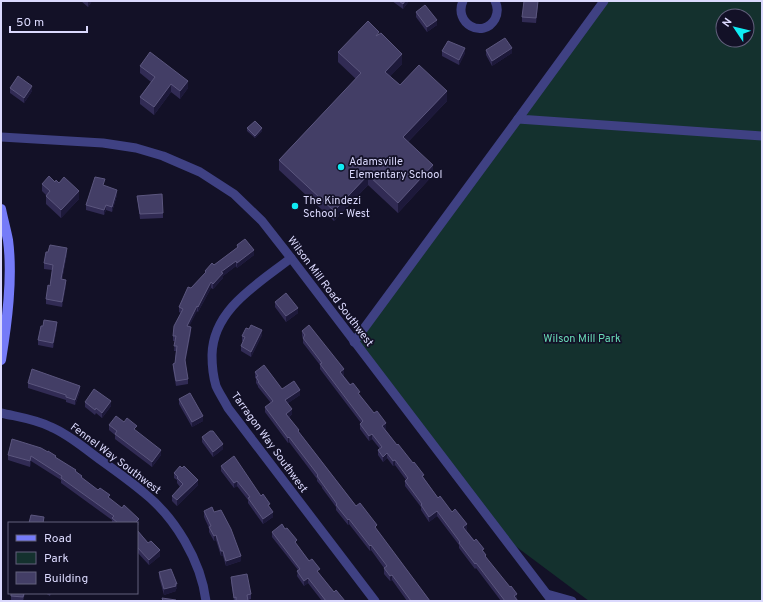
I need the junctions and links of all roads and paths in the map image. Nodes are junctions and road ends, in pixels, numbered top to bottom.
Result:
1 (463, 1) edge
2 (496, 1) edge
3 (604, 1) edge
4 (518, 119) junction
5 (762, 136) edge
6 (1, 137) edge
7 (1, 209) edge
8 (291, 258) junction
9 (354, 342) junction
10 (1, 360) edge
11 (1, 414) edge
12 (550, 598) edge
13 (206, 601) edge
14 (375, 601) edge
15 (572, 601) edge

1 - 2 street
3 - 4 street
4 - 5 street
4 - 9 street
6 - 8 street, Wilson Mill Road Southwest
7 - 10 street
8 - 9 street, Wilson Mill Road Southwest
8 - 14 street, Tarragon Way Southwest
9 - 12 street, Wilson Mill Road Southwest
11 - 13 street, Fennel Way Southwest
12 - 15 street

